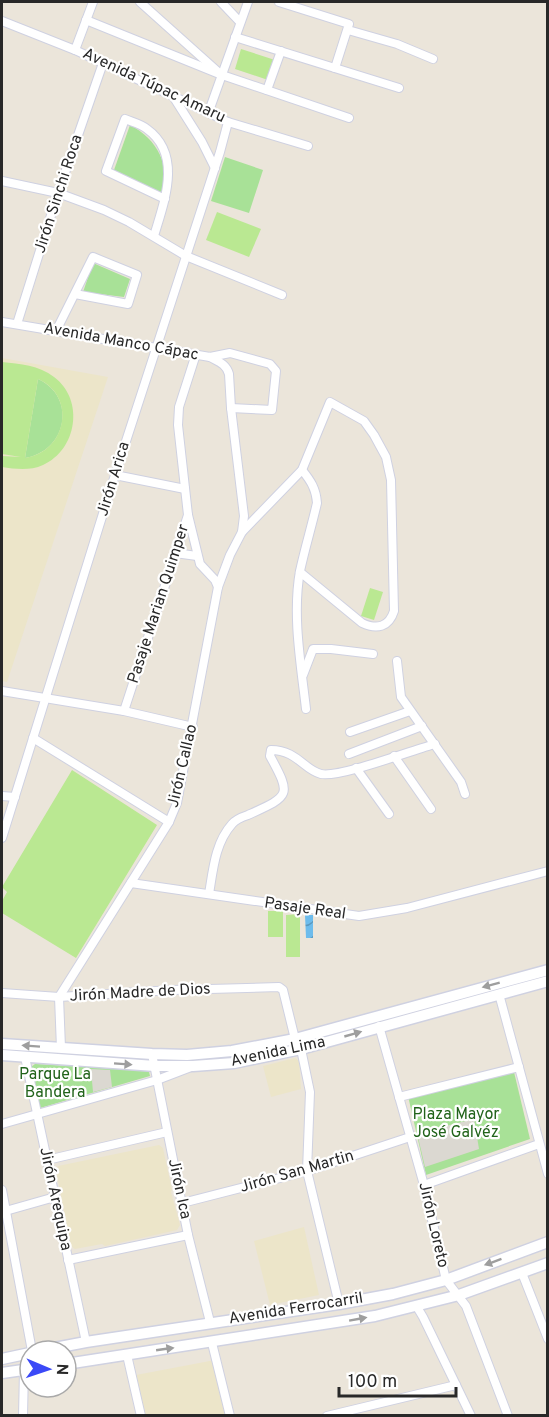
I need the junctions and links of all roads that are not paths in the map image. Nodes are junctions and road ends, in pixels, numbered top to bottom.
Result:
1 (93, 2) edge
2 (140, 2) edge
3 (221, 2) edge
4 (248, 2) edge
5 (279, 2) edge
6 (86, 20) junction
7 (2, 21) edge
8 (240, 22) junction
9 (348, 30) junction
10 (235, 37) junction
11 (75, 50) junction
12 (281, 51) junction
13 (433, 59) dead end
14 (103, 63) junction
15 (335, 68) junction
16 (222, 75) junction
17 (399, 88) dead end
18 (267, 90) junction
19 (173, 95) junction
20 (209, 111) junction
21 (349, 118) dead end
22 (228, 122) junction
23 (309, 146) dead end
24 (215, 168) junction
25 (2, 181) edge
26 (58, 193) junction
27 (165, 199) junction
28 (154, 236) junction
29 (186, 256) junction
30 (75, 294) junction
31 (282, 295) dead end
32 (2, 322) edge
33 (18, 324) junction
34 (56, 331) junction
35 (156, 348) junction
36 (196, 354) junction
37 (210, 357) junction
38 (231, 408) junction
39 (302, 470) junction
40 (115, 475) junction
41 (185, 489) junction
42 (188, 515) junction
43 (242, 532) junction
44 (175, 553) junction
45 (196, 556) junction
46 (300, 572) junction
47 (218, 587) junction
48 (374, 654) dead end
49 (397, 661) dead end
50 (302, 676) junction
51 (2, 691) edge
52 (46, 698) junction
53 (306, 709) dead end
54 (124, 711) junction
55 (411, 711) junction
56 (422, 726) junction
57 (193, 727) junction
58 (350, 732) dead end
59 (33, 738) junction
60 (435, 744) junction
61 (349, 754) dead end
62 (394, 756) junction
63 (356, 768) junction
64 (465, 794) dead end
65 (2, 796) edge
66 (15, 797) junction
67 (432, 809) dead end
68 (389, 814) dead end
69 (169, 822) junction
70 (2, 838) edge
71 (548, 871) edge
72 (131, 883) junction
73 (209, 894) junction
74 (548, 970) edge
75 (548, 981) edge
76 (2, 993) edge
77 (499, 994) junction
78 (60, 997) junction
79 (379, 1026) junction
80 (295, 1039) junction
81 (2, 1044) edge
82 (61, 1048) junction
83 (301, 1049) junction
84 (152, 1054) junction
85 (2, 1055) edge
86 (25, 1057) junction
87 (155, 1066) junction
88 (194, 1066) junction
89 (519, 1067) junction
90 (157, 1080) junction
91 (399, 1097) junction
92 (37, 1113) junction
93 (2, 1124) edge
94 (167, 1132) junction
95 (410, 1137) junction
96 (539, 1144) junction
97 (47, 1160) junction
98 (307, 1171) junction
99 (548, 1174) edge
100 (424, 1185) junction
101 (2, 1190) edge
102 (55, 1197) junction
103 (182, 1203) junction
104 (3, 1211) edge
105 (188, 1235) junction
106 (548, 1242) edge
107 (68, 1260) junction
108 (548, 1263) edge
109 (522, 1273) junction
110 (446, 1280) junction
111 (459, 1295) junction
112 (339, 1304) junction
113 (417, 1307) junction
114 (210, 1322) junction
115 (28, 1339) edge
116 (548, 1339) edge
117 (86, 1342) junction
118 (212, 1342) junction
119 (78, 1344) edge
120 (18, 1355) edge
121 (127, 1355) junction
122 (2, 1359) edge
123 (78, 1362) edge
124 (18, 1370) edge
125 (2, 1373) edge
126 (456, 1385) junction
127 (24, 1399) edge
128 (23, 1416) edge
129 (141, 1416) edge
130 (230, 1416) edge
131 (327, 1416) edge
132 (471, 1416) edge
133 (508, 1416) edge

1 - 6 street
2 - 16 street
3 - 8 street
4 - 8 street
5 - 9 street
6 - 11 street
6 - 16 street
7 - 11 street, Avenida Túpac Amaru
8 - 10 street
9 - 13 street
9 - 15 street
10 - 12 street
10 - 16 street
11 - 14 street, Avenida Túpac Amaru
12 - 15 street
12 - 18 street
14 - 19 street, Avenida Túpac Amaru
14 - 26 street, Jirón Sinchi Roca
15 - 17 street
16 - 18 street
16 - 20 street
18 - 21 street
19 - 20 street, Avenida Túpac Amaru
19 - 24 street
20 - 22 street, Avenida Túpac Amaru
22 - 23 street, Avenida Túpac Amaru
22 - 24 street, Jirón Arica
24 - 29 street, Jirón Arica
25 - 26 street
26 - 28 street
26 - 33 street, Jirón Sinchi Roca
27 - 27 street
27 - 28 street
28 - 29 street
29 - 31 street
29 - 35 street, Jirón Arica
30 - 30 street
30 - 34 street
32 - 33 street, Avenida Manco Cápac
33 - 34 street, Avenida Manco Cápac
34 - 35 street, Avenida Manco Cápac
35 - 36 street, Avenida Manco Cápac
35 - 40 street, Jirón Arica
36 - 37 street, Avenida Manco Cápac
36 - 41 street, Pasaje Marian Quimper
37 - 38 street
37 - 38 street, Avenida Manco Cápac
38 - 43 street
39 - 43 street
39 - 46 street
39 - 46 street
40 - 41 street
40 - 52 street, Jirón Arica
41 - 42 street, Pasaje Marian Quimper
42 - 44 street, Pasaje Marian Quimper
42 - 45 street
43 - 47 street, Jirón Callao
44 - 45 street
44 - 54 street, Pasaje Marian Quimper
45 - 47 street
46 - 50 street
47 - 57 street, Jirón Callao
48 - 50 street
49 - 55 street
50 - 53 street
51 - 52 street
52 - 54 street
52 - 59 street, Jirón Arica
54 - 57 street
55 - 56 street
55 - 58 street
56 - 60 street
56 - 61 street
57 - 69 street, Jirón Callao
59 - 66 street, Jirón Arica
59 - 69 street
60 - 62 street
60 - 64 street
62 - 63 street
62 - 67 street
63 - 68 street
63 - 73 street
65 - 66 street
66 - 70 street, Jirón Arica
69 - 72 street, Jirón Callao
71 - 73 street, Pasaje Real
72 - 73 street, Pasaje Real
72 - 78 street, Jirón Callao
74 -> 80 main road, Avenida Lima
75 - 77 main road, Avenida Lima
76 - 78 street, Jirón Madre de Dios
77 - 79 main road, Avenida Lima
77 - 89 street
78 - 80 street, Jirón Madre de Dios
78 - 82 street
83 -> 79 main road, Avenida Lima
79 - 91 street, Jirón Loreto
80 - 83 street
80 - 84 main road, Avenida Lima
82 -> 81 main road, Avenida Lima
82 - 84 main road, Avenida Lima
83 - 88 main road, Avenida Lima
83 - 98 street
84 - 87 street, Jirón Ica
85 - 86 main road, Avenida Lima
86 -> 87 main road, Avenida Lima
86 - 92 street, Jirón Arequipa
87 - 88 main road, Avenida Lima
87 - 90 street, Jirón Ica
88 - 90 street
89 - 91 street
89 - 96 street
90 - 92 street
90 - 94 street, Jirón Ica
91 - 95 street, Jirón Loreto
92 - 93 street
92 - 97 street, Jirón Arequipa
94 - 97 street
94 - 103 street, Jirón Ica
95 - 98 street, Jirón San Martin
95 - 100 street, Jirón Loreto
96 - 99 street
96 - 100 street
97 - 102 street, Jirón Arequipa
98 - 103 street, Jirón San Martin
98 - 112 street
100 - 110 street, Jirón Loreto
101 - 104 street
102 - 104 street
102 - 107 street, Jirón Arequipa
103 - 105 street, Jirón Ica
104 - 115 street
105 - 107 street
105 - 114 street, Jirón Ica
106 -> 110 main road, Avenida Ferrocarril
107 - 117 street, Jirón Arequipa
108 - 109 main road, Avenida Ferrocarril
109 - 111 main road, Avenida Ferrocarril
109 - 116 street
110 - 111 street, Jirón Loreto
110 - 112 main road, Avenida Ferrocarril
111 - 113 main road, Avenida Ferrocarril
111 - 133 street, Jirón Loreto
112 - 114 main road, Avenida Ferrocarril
118 -> 113 main road, Avenida Ferrocarril
113 - 126 street
114 - 117 main road, Avenida Ferrocarril
117 - 119 main road, Avenida Ferrocarril
121 -> 118 main road, Avenida Ferrocarril
118 - 130 street
120 - 122 main road
121 - 123 main road, Avenida Ferrocarril
121 - 129 street
124 - 125 main road
126 - 131 street
126 - 132 street
127 - 128 street

